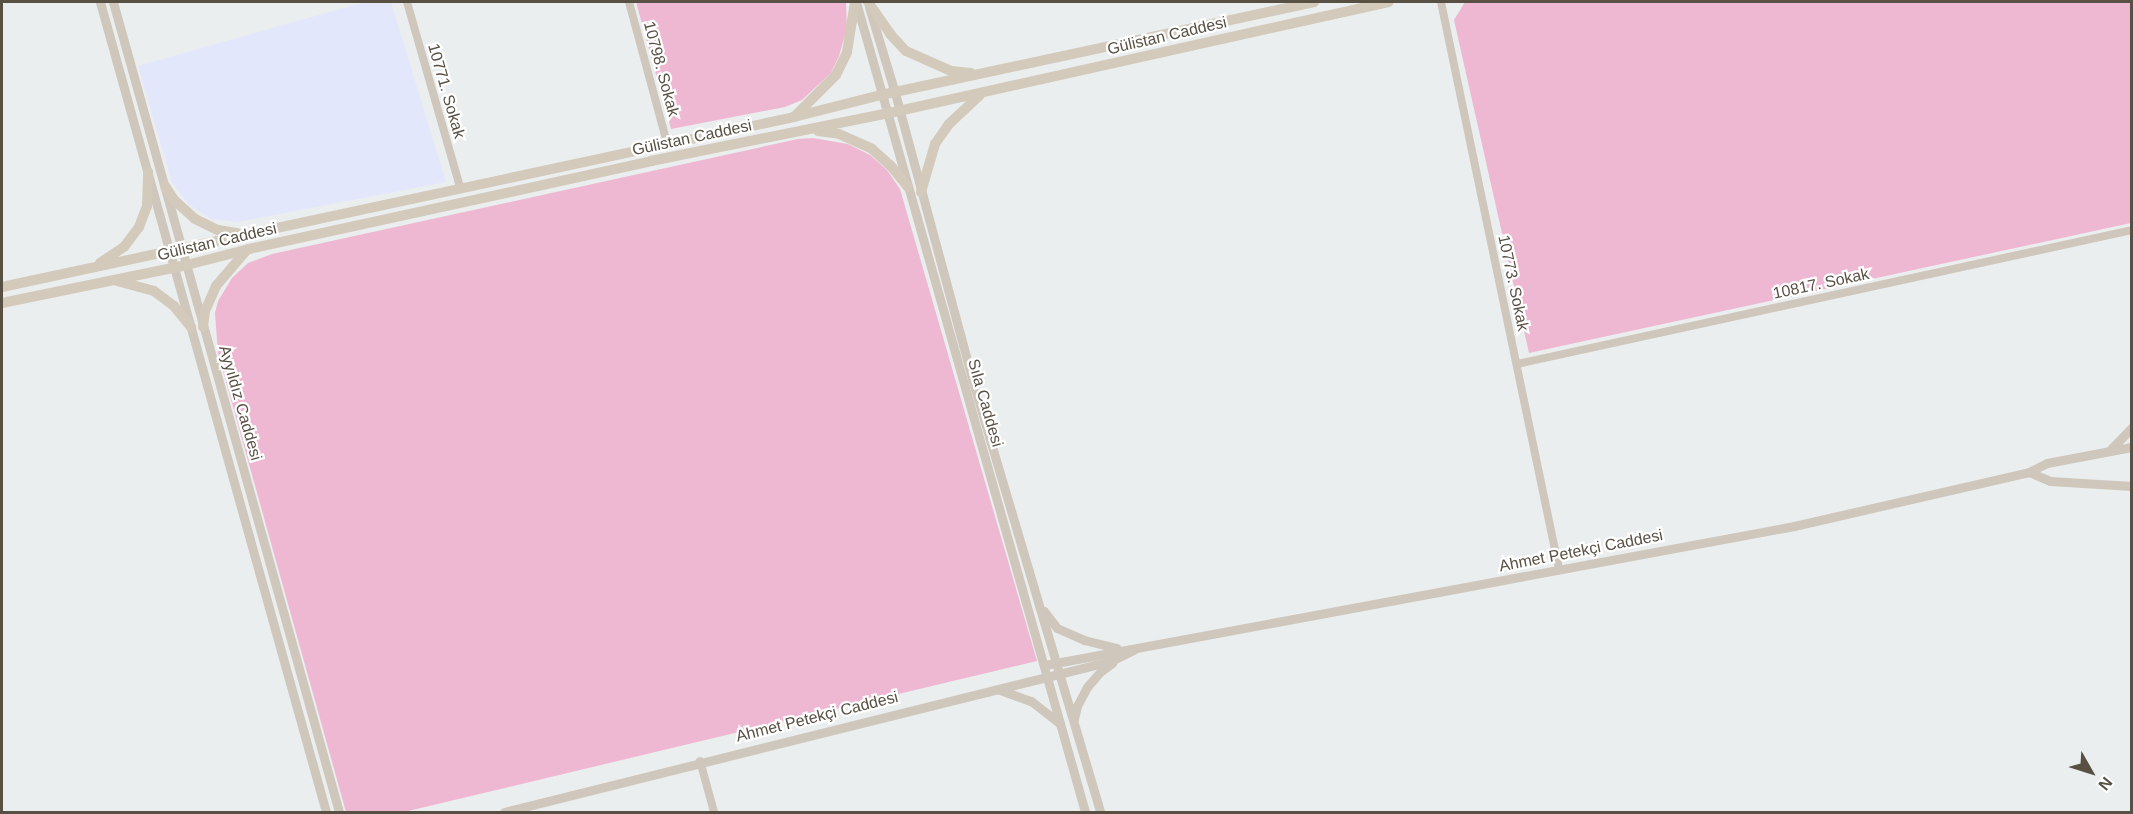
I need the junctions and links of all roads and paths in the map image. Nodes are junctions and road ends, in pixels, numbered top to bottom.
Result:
1 (100, 2) edge
2 (113, 2) edge
3 (406, 2) edge
4 (629, 2) edge
5 (855, 2) edge
6 (868, 2) edge
7 (1288, 2) edge
8 (1314, 2) edge
9 (1389, 2) edge
10 (1441, 2) edge
11 (1357, 5) edge
12 (1278, 9) junction
13 (980, 74) junction
14 (984, 92) junction
15 (896, 93) junction
16 (881, 95) junction
17 (899, 111) junction
18 (885, 114) junction
19 (795, 117) junction
20 (803, 130) junction
21 (667, 143) junction
22 (148, 172) junction
23 (165, 186) junction
24 (460, 187) junction
25 (908, 187) junction
26 (921, 192) junction
27 (2132, 230) edge
28 (247, 234) junction
29 (182, 249) junction
30 (249, 249) junction
31 (170, 251) junction
32 (187, 265) junction
33 (90, 268) junction
34 (175, 268) junction
35 (110, 280) junction
36 (2, 287) edge
37 (2, 303) edge
38 (197, 327) junction
39 (1517, 364) junction
40 (2132, 427) edge
41 (2132, 447) edge
42 (2111, 449) junction
43 (2029, 472) junction
44 (2132, 486) edge
45 (1559, 569) junction
46 (1040, 607) junction
47 (1123, 653) junction
48 (1056, 662) junction
49 (1045, 665) junction
50 (1060, 674) junction
51 (1048, 676) junction
52 (995, 690) junction
53 (1074, 722) junction
54 (1062, 726) junction
55 (700, 761) junction
56 (326, 813) edge
57 (339, 813) edge
58 (504, 813) edge
59 (714, 813) edge
60 (1085, 813) edge
61 (1100, 813) edge

1 - 22 street, Ayyıldız Caddesi
2 - 23 street, Ayyıldız Caddesi
3 - 24 street, 10771. Sokak
4 - 21 street, 10798. Sokak
5 - 16 street, Sıla Caddesi
5 - 19 main road
6 - 13 main road
6 - 15 street, Sıla Caddesi
7 - 12 main road
8 - 12 main road, Gülistan Caddesi
9 - 11 main road, Gülistan Caddesi
10 - 39 street, 10773. Sokak
11 - 14 main road, Gülistan Caddesi
12 - 13 main road, Gülistan Caddesi
13 - 15 main road, Gülistan Caddesi
14 - 17 main road, Gülistan Caddesi
14 - 26 main road
15 - 16 main road, Gülistan Caddesi
15 - 17 street, Sıla Caddesi
16 - 18 street, Sıla Caddesi
16 - 19 main road, Gülistan Caddesi
17 - 18 main road, Gülistan Caddesi
17 - 26 street, Sıla Caddesi
18 - 20 main road, Gülistan Caddesi
18 - 25 street, Sıla Caddesi
19 - 21 main road, Gülistan Caddesi
20 - 25 main road
20 - 30 main road, Gülistan Caddesi
21 - 24 main road, Gülistan Caddesi
22 - 31 street, Ayyıldız Caddesi
22 - 33 main road
23 - 28 main road
23 - 29 street, Ayyıldız Caddesi
24 - 28 main road, Gülistan Caddesi
25 - 49 street, Sıla Caddesi
26 - 46 street, Sıla Caddesi
27 - 39 street, 10817. Sokak
28 - 29 main road, Gülistan Caddesi
29 - 31 main road, Gülistan Caddesi
29 - 32 street, Ayyıldız Caddesi
30 - 32 main road, Gülistan Caddesi
30 - 38 main road
31 - 33 main road, Gülistan Caddesi
31 - 34 street, Ayyıldız Caddesi
32 - 34 main road, Gülistan Caddesi
32 - 38 street, Ayyıldız Caddesi
33 - 36 main road, Gülistan Caddesi
34 - 35 main road, Gülistan Caddesi
34 - 38 street, Ayyıldız Caddesi
35 - 37 main road, Gülistan Caddesi
35 - 38 main road
38 - 56 street, Ayyıldız Caddesi
38 - 57 street, Ayyıldız Caddesi
39 - 45 street, 10773. Sokak
40 - 42 street
41 - 42 street, Ahmet Petekçi Caddesi
42 - 43 street, Ahmet Petekçi Caddesi
43 - 44 street
43 - 45 street, Ahmet Petekçi Caddesi
45 - 47 street, Ahmet Petekçi Caddesi
46 - 47 street
46 - 48 street, Sıla Caddesi
47 - 48 street, Ahmet Petekçi Caddesi
47 - 50 street, Ahmet Petekçi Caddesi
47 - 53 street
48 - 49 street, Ahmet Petekçi Caddesi
48 - 50 street, Sıla Caddesi
49 - 51 street, Sıla Caddesi
50 - 51 street, Ahmet Petekçi Caddesi
50 - 53 street, Sıla Caddesi
51 - 52 street, Ahmet Petekçi Caddesi
51 - 54 street, Sıla Caddesi
52 - 54 street
52 - 55 street, Ahmet Petekçi Caddesi
53 - 61 street, Sıla Caddesi
54 - 60 street, Sıla Caddesi
55 - 58 street, Ahmet Petekçi Caddesi
55 - 59 street

